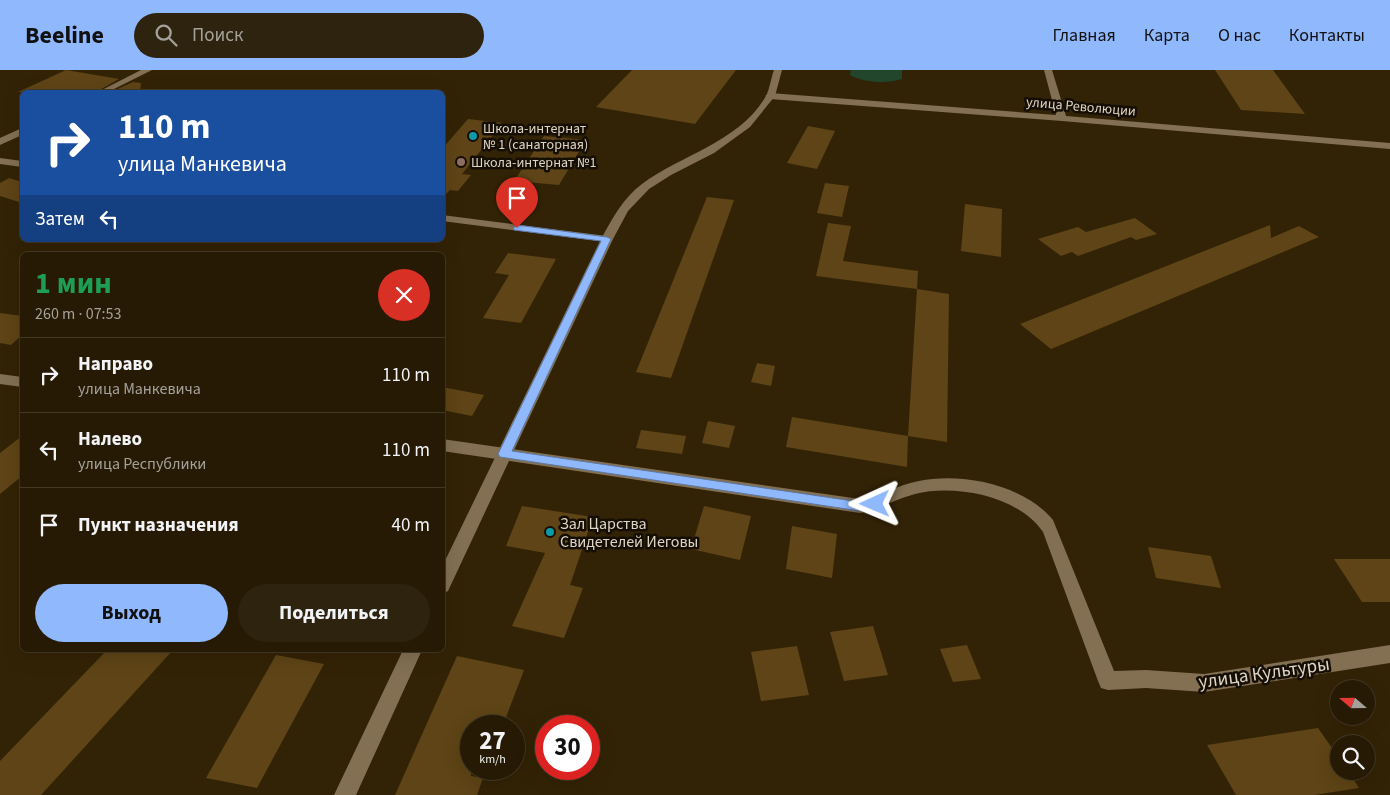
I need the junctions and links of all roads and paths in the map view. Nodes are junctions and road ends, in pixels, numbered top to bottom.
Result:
1 (148, 70) edge
2 (778, 70) edge
3 (1048, 70) edge
4 (106, 90) edge
5 (770, 96) junction
6 (1062, 118) junction
7 (20, 132) edge
8 (0, 142) edge
9 (1390, 146) edge
10 (0, 161) edge
11 (20, 164) edge
12 (445, 218) edge
13 (607, 239) junction
14 (0, 379) edge
15 (20, 382) edge
16 (445, 445) edge
17 (504, 454) junction
18 (445, 580) edge
19 (412, 652) edge
20 (1390, 654) edge
21 (345, 795) edge

1 - 4 street
2 - 5 street
3 - 6 street
5 - 6 street, улица Революции
5 - 13 street
6 - 9 street, улица Революции
7 - 8 street
10 - 11 street
12 - 13 street
13 - 17 street
14 - 15 street
16 - 17 street
17 - 18 street
17 - 20 street, улица Культуры
19 - 21 street

